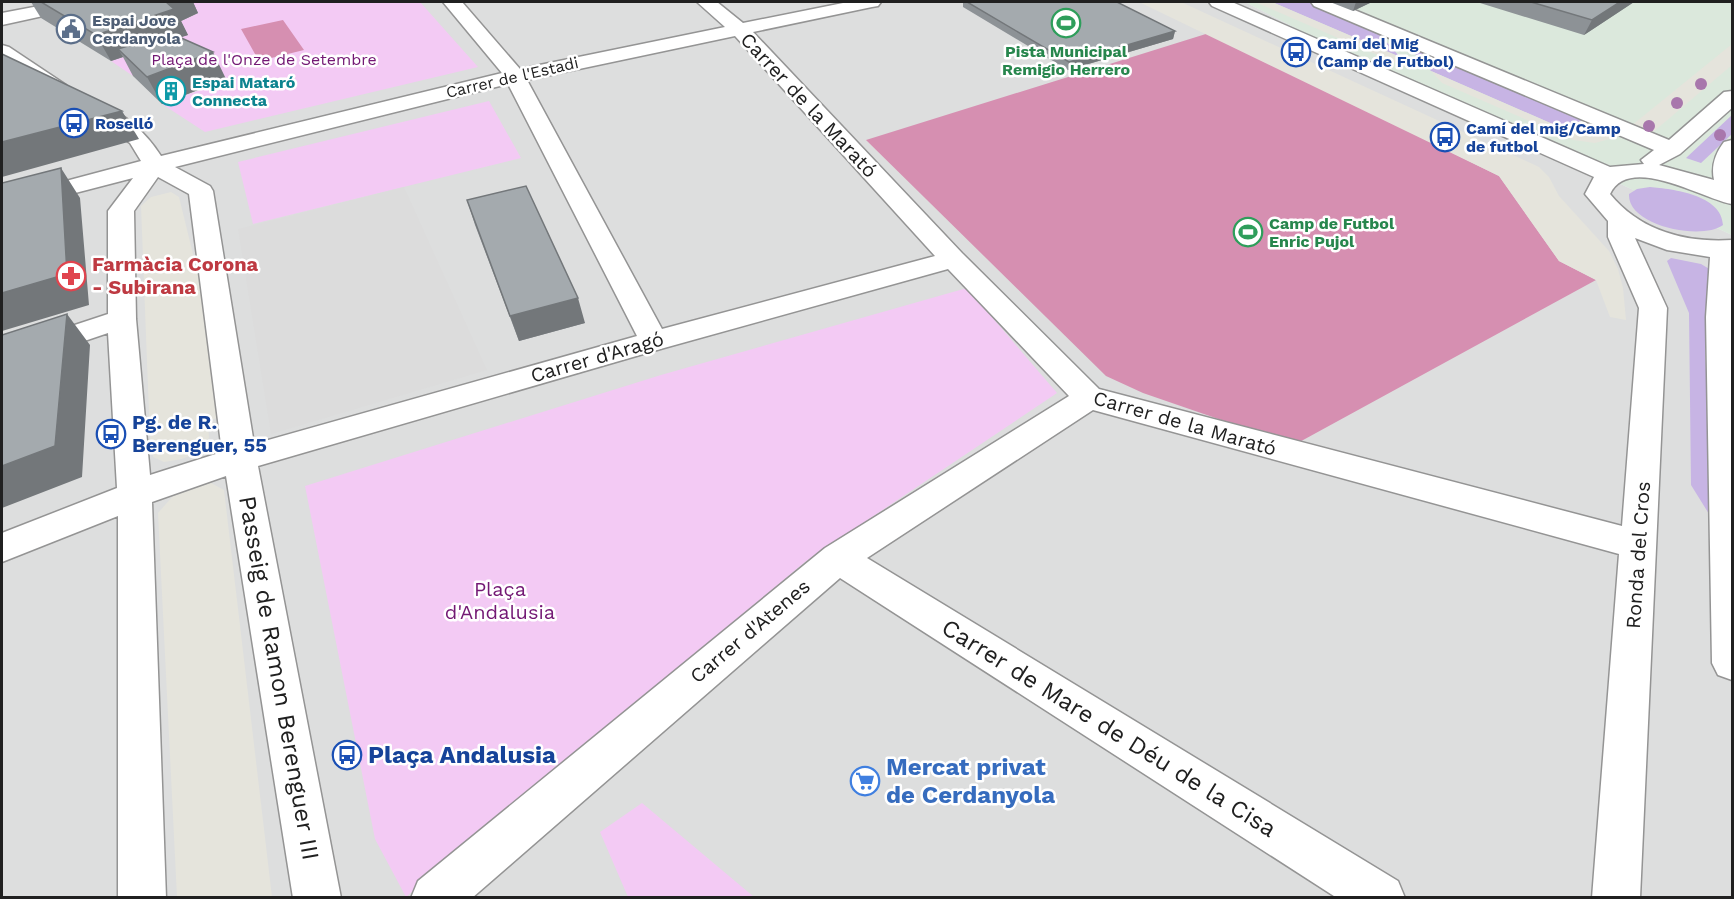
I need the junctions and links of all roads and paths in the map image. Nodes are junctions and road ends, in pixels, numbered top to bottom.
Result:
1 (84, 2) edge
2 (452, 2) edge
3 (706, 2) edge
4 (872, 2) edge
5 (1218, 2) edge
6 (1320, 2) edge
7 (2, 19) edge
8 (1380, 26) junction
9 (739, 29) junction
10 (2, 51) edge
11 (514, 76) junction
12 (1732, 97) edge
13 (1443, 103) junction
14 (268, 135) junction
15 (1732, 147) edge
16 (1672, 149) junction
17 (155, 165) junction
18 (1636, 171) junction
19 (1608, 176) junction
20 (201, 191) junction
21 (1731, 196) edge
22 (2, 205) edge
23 (1621, 220) junction
24 (1730, 250) edge
25 (953, 259) junction
26 (1726, 311) edge
27 (122, 319) junction
28 (654, 341) junction
29 (2, 359) edge
30 (1088, 397) junction
31 (242, 459) junction
32 (135, 495) junction
33 (1640, 545) junction
34 (2, 548) edge
35 (838, 558) junction
36 (1732, 663) edge
37 (142, 897) edge
38 (317, 897) edge
39 (435, 897) edge
40 (1381, 897) edge
41 (1616, 897) edge

1 - 7 street
2 - 11 street
3 - 9 street, Carrer de la Marató
4 - 9 street, Carrer de l'Estadi
5 - 13 street
6 - 8 street
8 - 13 street
8 - 16 street
9 - 11 street, Carrer de l'Estadi
9 - 25 street, Carrer de la Marató
10 - 17 street
11 - 14 street, Carrer de l'Estadi
11 - 28 street
12 - 16 street
13 - 19 street
14 - 17 street, Carrer de l'Estadi
14 - 20 street, Passeig de Ramon Berenguer III
15 - 21 street
16 - 18 street
17 - 20 street
17 - 22 street, Carrer de l'Estadi
17 - 27 street
18 - 19 street
18 - 21 street
19 - 23 street
20 - 31 street, Passeig de Ramon Berenguer III
23 - 24 street
23 - 33 street, Ronda del Cros
24 - 26 street
25 - 28 street, Carrer d'Aragó
25 - 30 street, Carrer de la Marató
26 - 36 street
27 - 29 street
27 - 32 street
28 - 31 street, Carrer d'Aragó
30 - 33 street, Carrer de la Marató
30 - 35 street, Carrer d'Atenes
31 - 32 street
31 - 38 street, Passeig de Ramon Berenguer III
32 - 34 street
32 - 37 street
33 - 41 street, Ronda del Cros
35 - 39 street, Carrer d'Atenes
35 - 40 street, Carrer de Mare de Déu de la Cisa

